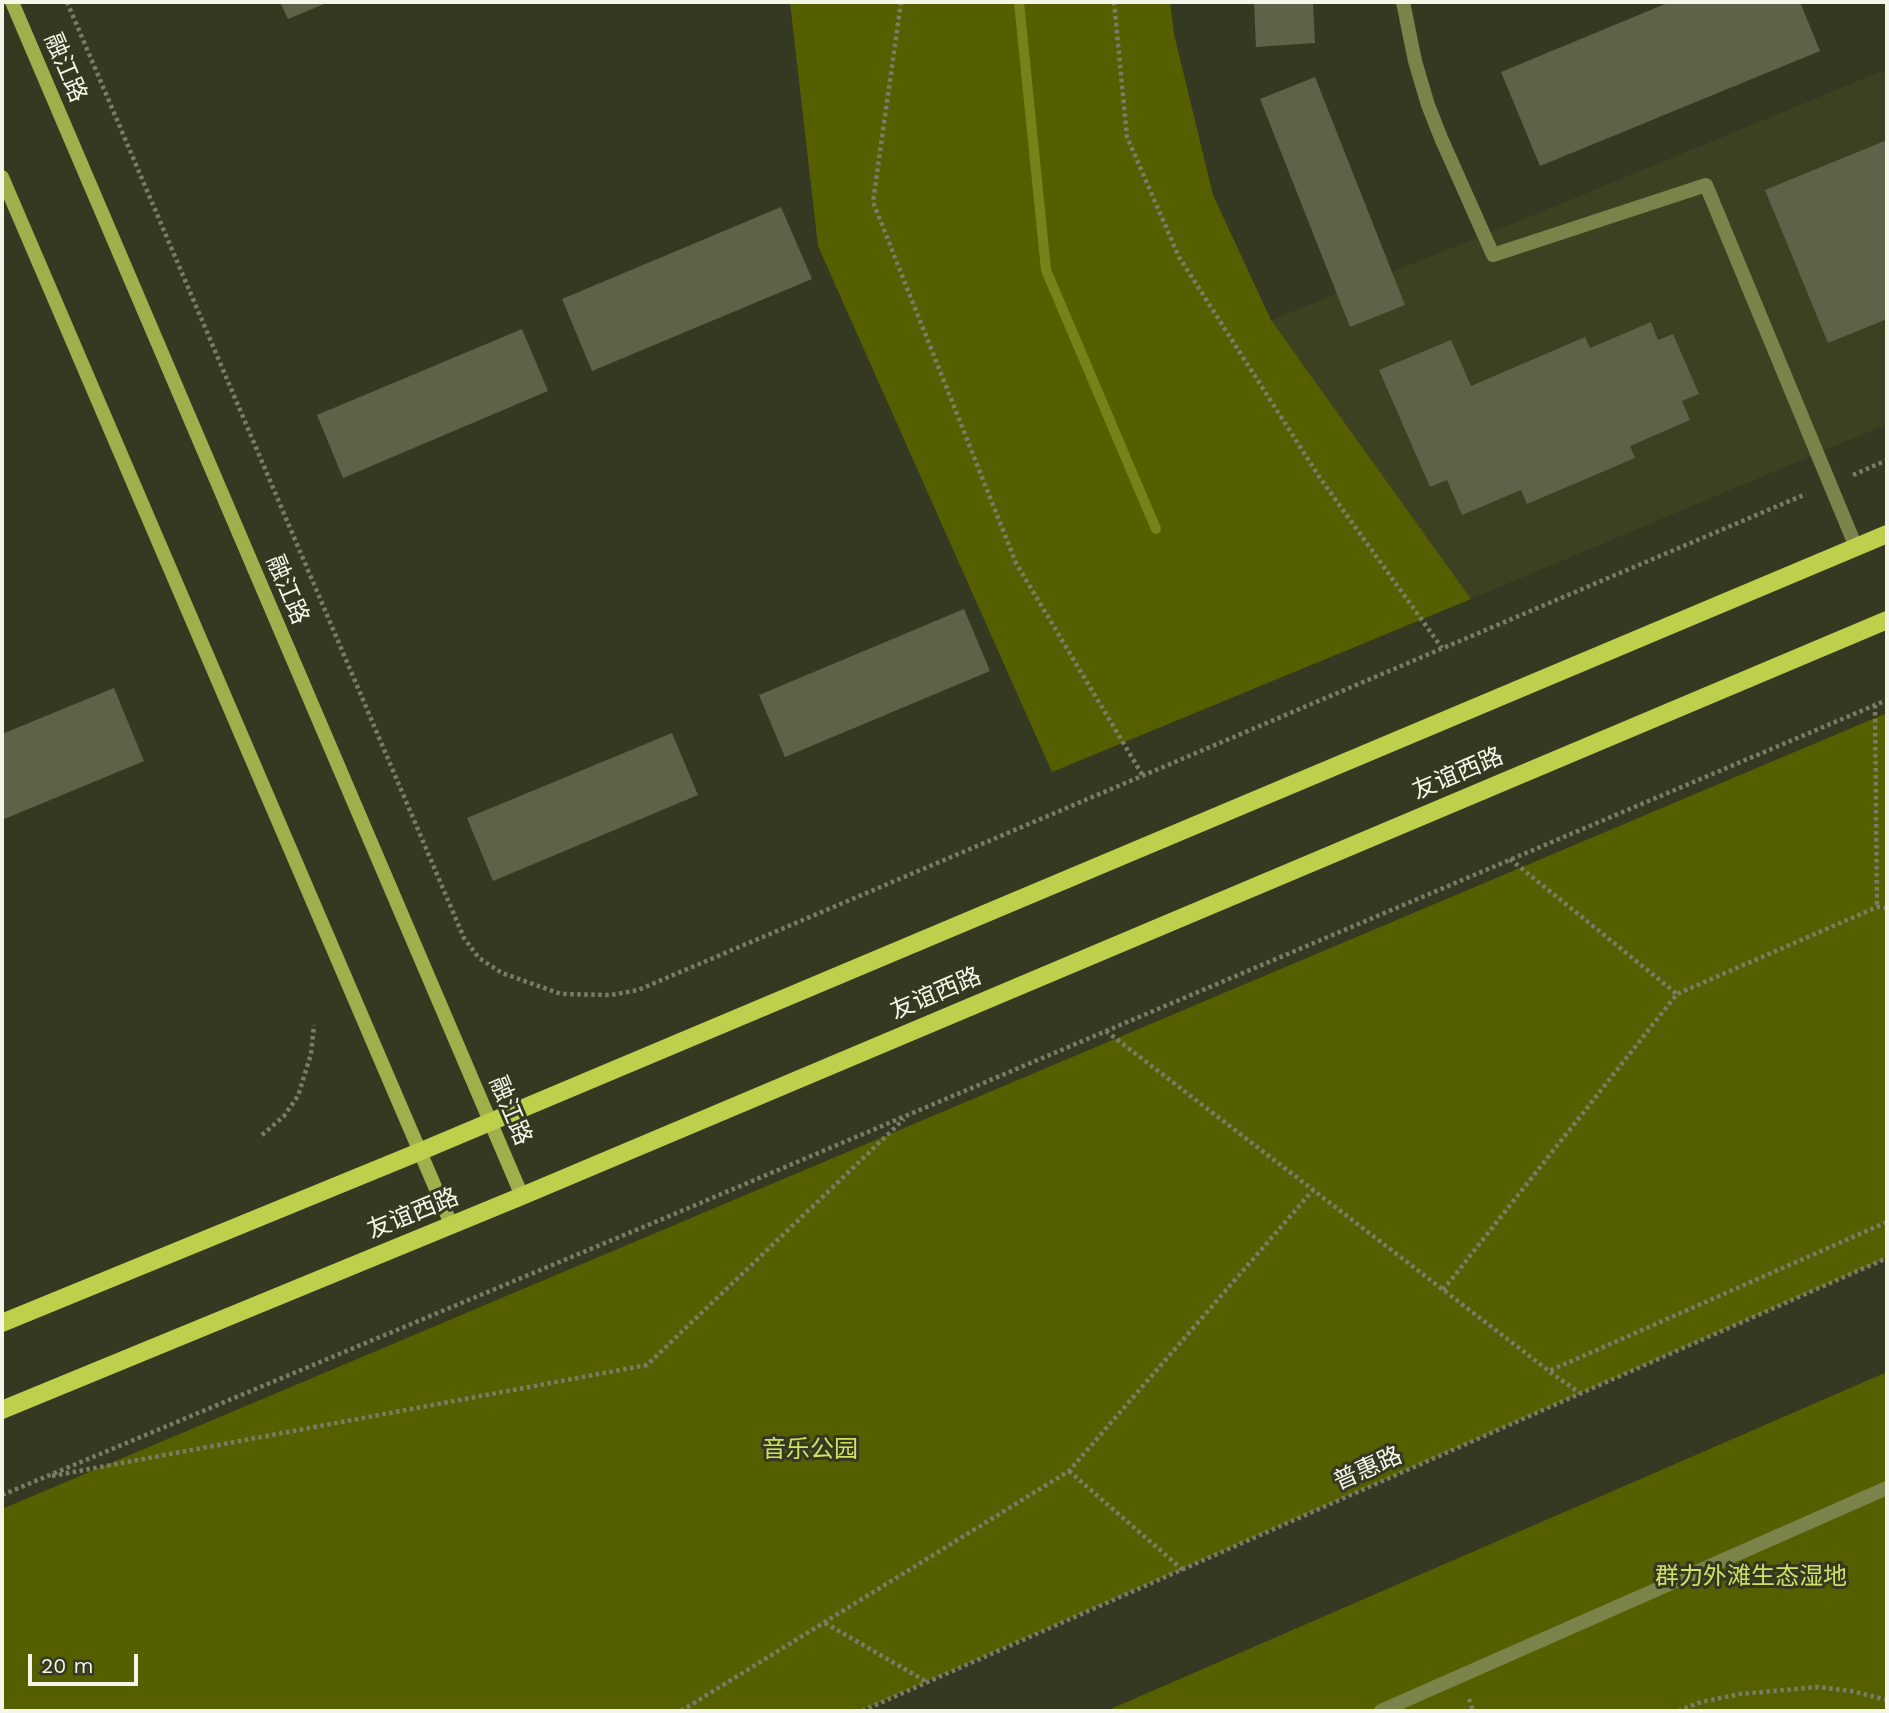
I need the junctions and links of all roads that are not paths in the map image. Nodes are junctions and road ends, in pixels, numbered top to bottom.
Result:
1 (12, 2) edge
2 (1403, 2) edge
3 (2, 177) edge
4 (1887, 534) edge
5 (1856, 547) junction
6 (1887, 620) edge
7 (489, 1121) junction
8 (419, 1152) junction
9 (522, 1196) junction
10 (451, 1224) junction
11 (2, 1323) edge
12 (2, 1410) edge
13 (1887, 1488) edge
14 (1381, 1711) edge

1 - 7 main road, 融江路
2 - 5 street
3 - 8 main road
4 - 5 main road
5 - 7 main road
6 - 9 main road, 友谊西路
7 - 8 main road
7 - 9 main road, 融江路
8 - 10 main road
8 - 11 main road
9 - 10 main road, 友谊西路
10 - 12 main road, 友谊西路
13 - 14 street

